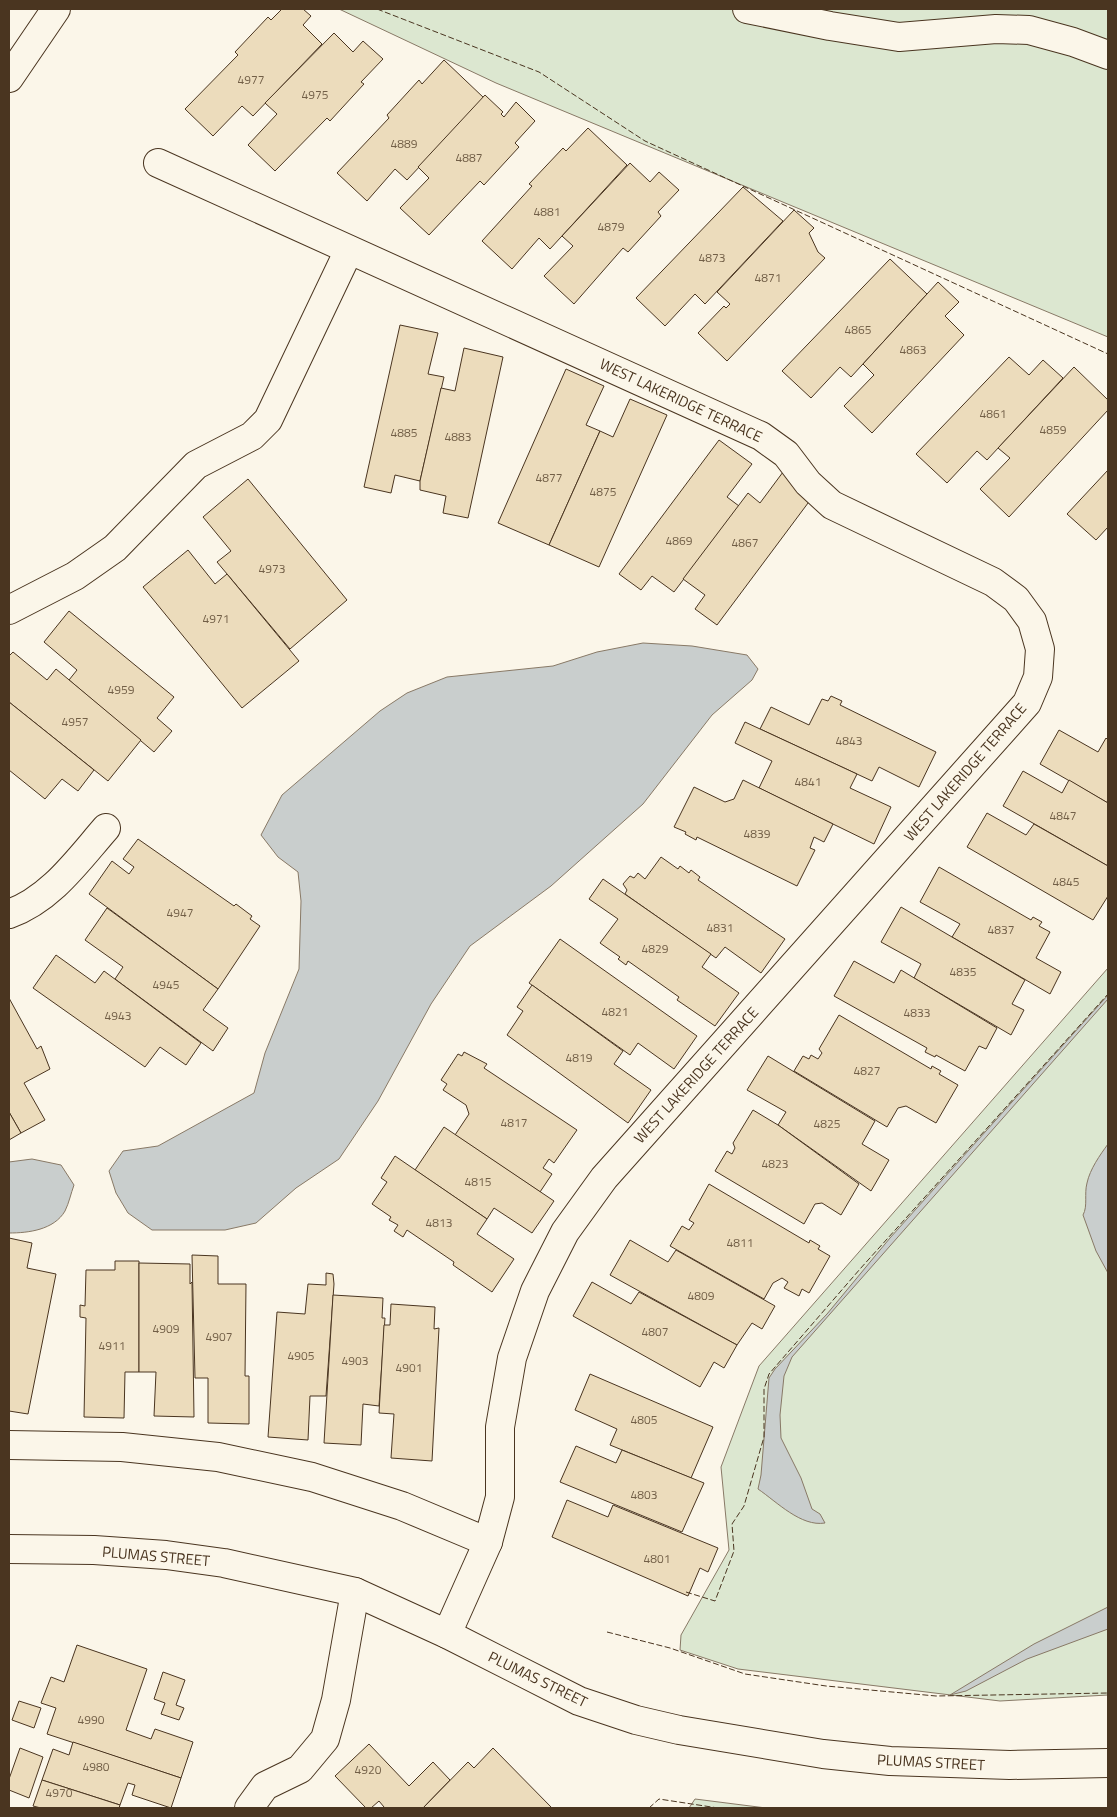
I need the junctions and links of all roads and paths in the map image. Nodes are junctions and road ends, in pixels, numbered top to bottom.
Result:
1 (56, 9) edge
2 (747, 9) edge
3 (1108, 55) edge
4 (9, 78) edge
5 (158, 164) dead end
6 (349, 250) junction
7 (9, 610) edge
8 (106, 828) dead end
9 (9, 914) edge
10 (9, 1445) edge
11 (488, 1542) junction
12 (9, 1549) edge
13 (355, 1592) junction
14 (447, 1634) junction
15 (1108, 1763) edge
16 (249, 1808) edge

1 - 4 street
2 - 3 street
5 - 6 street, WEST LAKERIDGE TERRACE
6 - 7 street
6 - 11 street, WEST LAKERIDGE TERRACE
8 - 9 street
10 - 11 street
11 - 14 street, WEST LAKERIDGE TERRACE
12 - 13 street, PLUMAS STREET
13 - 14 street, PLUMAS STREET
13 - 16 street
14 - 15 street, PLUMAS STREET

